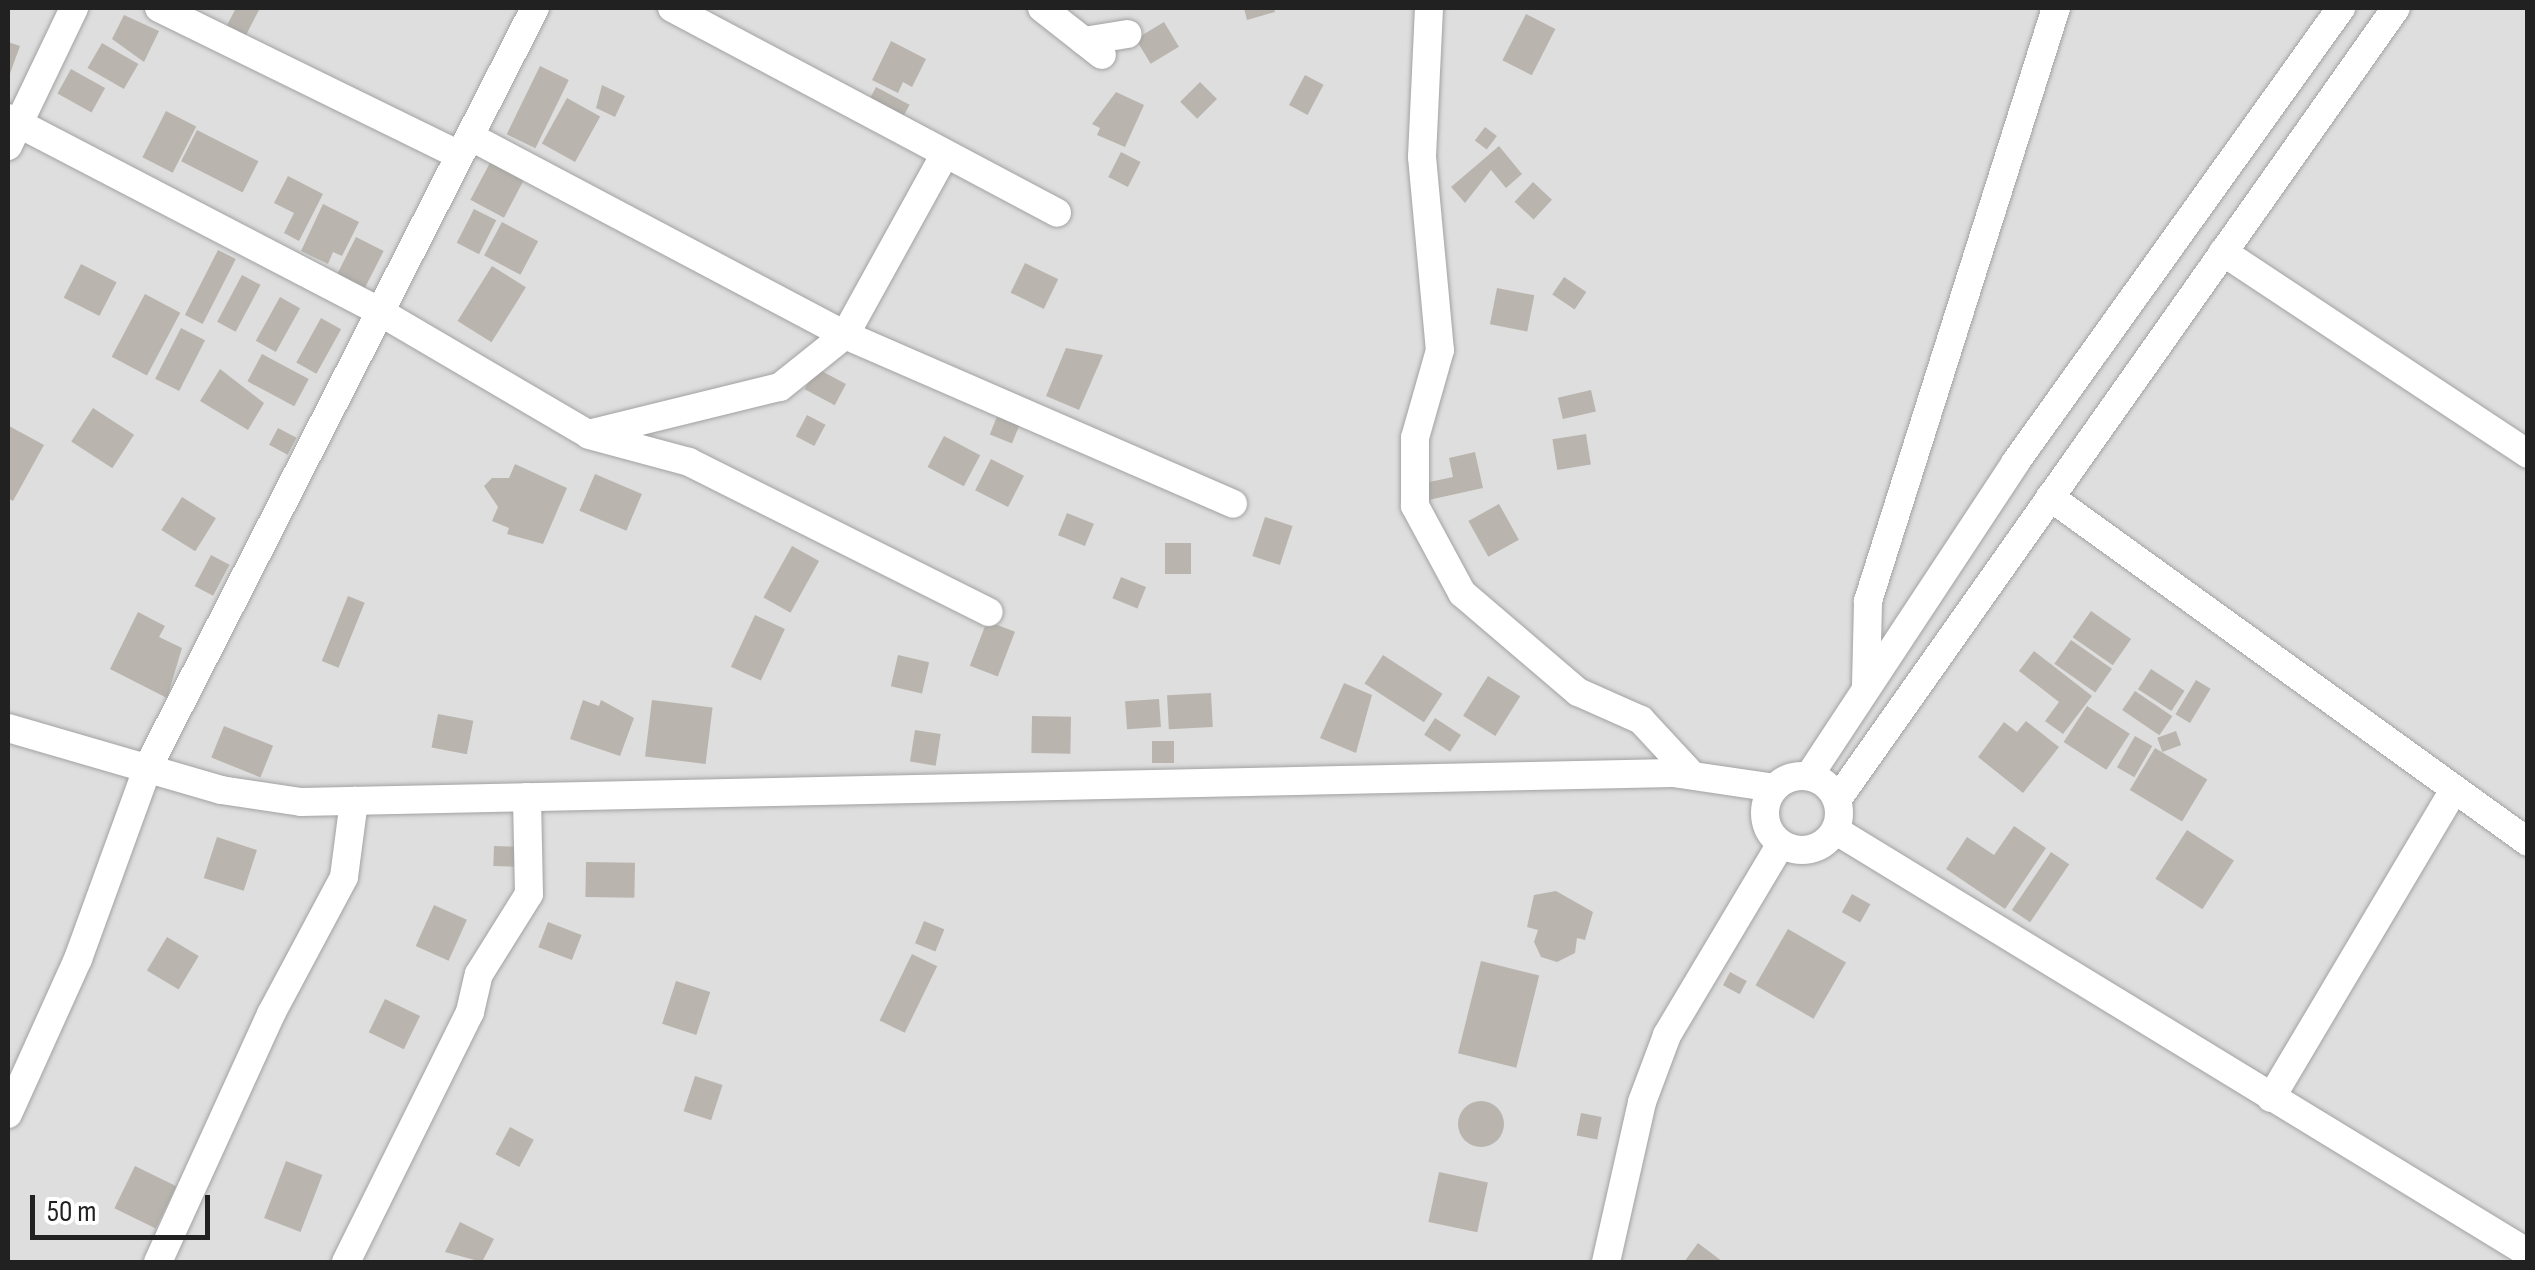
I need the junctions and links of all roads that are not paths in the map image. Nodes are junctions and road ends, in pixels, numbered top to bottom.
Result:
1 (74, 8) edge
2 (159, 8) edge
3 (535, 8) edge
4 (672, 8) edge
5 (1042, 8) edge
6 (1429, 8) edge
7 (2056, 8) edge
8 (2341, 8) edge
9 (2396, 8) edge
10 (1127, 34) dead end
11 (12, 129) edge
12 (466, 147) junction
13 (945, 154) junction
14 (1057, 213) dead end
15 (2223, 252) junction
16 (380, 312) junction
17 (845, 335) junction
18 (588, 434) junction
19 (2528, 454) edge
20 (2050, 497) junction
21 (1232, 504) dead end
22 (988, 612) dead end
23 (1866, 685) junction
24 (8, 728) edge
25 (148, 767) junction
26 (1691, 774) junction
27 (1809, 776) junction
28 (1774, 788) junction
29 (2454, 790) junction
30 (528, 797) junction
31 (1837, 800) junction
32 (354, 801) junction
33 (1835, 830) junction
34 (2528, 842) edge
35 (1781, 844) junction
36 (2271, 1098) junction
37 (8, 1114) edge
38 (2528, 1253) edge
39 (158, 1262) edge
40 (346, 1262) edge
41 (1606, 1262) edge

1 - 11 street
2 - 12 street
3 - 12 street
4 - 13 street
5 - 10 street
6 - 26 street
7 - 23 street
8 - 23 street
9 - 15 street
11 - 16 street
12 - 16 street
12 - 17 street
13 - 14 street
13 - 17 street
15 - 19 street
15 - 20 street
16 - 18 street
16 - 25 street
17 - 18 street
17 - 21 street
18 - 22 street
20 - 29 street
20 - 31 street
23 - 27 street
24 - 25 street
25 - 32 street
25 - 37 street
26 - 28 street
26 - 30 street
27 - 28 street
27 - 31 street
28 - 35 street
29 - 34 street
29 - 36 street
30 - 32 street
30 - 40 street
31 - 33 street
32 - 39 street
33 - 35 street
33 - 36 street
35 - 41 street
36 - 38 street

